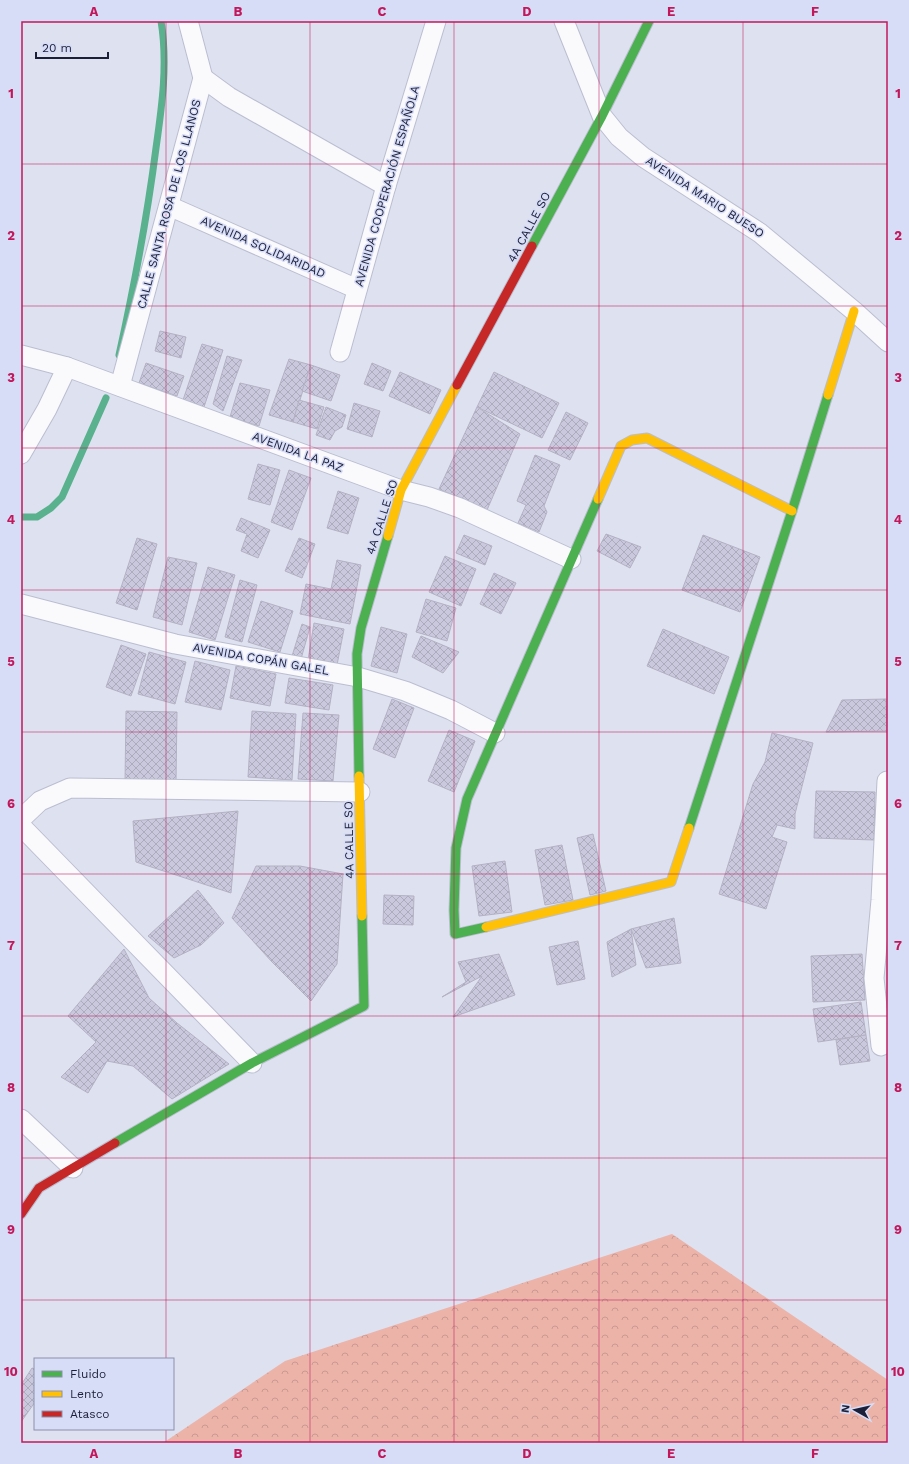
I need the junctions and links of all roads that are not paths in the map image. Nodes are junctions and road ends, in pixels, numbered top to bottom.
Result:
1 (188, 21) edge
2 (436, 21) edge
3 (564, 21) edge
4 (649, 21) edge
5 (203, 78) junction
6 (602, 116) junction
7 (386, 186) junction
8 (169, 206) junction
9 (357, 289) junction
10 (854, 311) junction
11 (888, 342) edge
12 (340, 352) dead end
13 (21, 355) edge
14 (67, 367) junction
15 (120, 386) junction
16 (21, 454) edge
17 (401, 490) junction
18 (792, 511) junction
19 (572, 559) junction
20 (21, 604) edge
21 (358, 677) junction
22 (495, 733) junction
23 (888, 781) edge
24 (360, 792) junction
25 (21, 818) edge
26 (21, 826) edge
27 (881, 1046) dead end
28 (252, 1063) junction
29 (21, 1119) edge
30 (73, 1168) junction
31 (21, 1214) edge

1 - 5 street, CALLE SANTA ROSA DE LOS LLANOS
2 - 7 street, AVENIDA COOPERACIÓN ESPAÑOLA
3 - 6 street, AVENIDA MARIO BUESO
4 - 6 street, 4A CALLE SO
5 - 7 street
5 - 8 street, CALLE SANTA ROSA DE LOS LLANOS
6 - 10 street, AVENIDA MARIO BUESO
6 - 17 street, 4A CALLE SO
7 - 9 street, AVENIDA COOPERACIÓN ESPAÑOLA
8 - 9 street, AVENIDA SOLIDARIDAD
8 - 15 street, CALLE SANTA ROSA DE LOS LLANOS
9 - 12 street, AVENIDA COOPERACIÓN ESPAÑOLA
10 - 11 street, AVENIDA MARIO BUESO
10 - 18 street
13 - 14 street, AVENIDA LA PAZ
14 - 15 street, AVENIDA LA PAZ
14 - 16 street
15 - 17 street, AVENIDA LA PAZ
17 - 19 street, AVENIDA LA PAZ
17 - 21 street, 4A CALLE SO
18 - 19 street
18 - 22 street
19 - 22 street
20 - 21 street, AVENIDA COPÁN GALEL
21 - 22 street, AVENIDA COPÁN GALEL
21 - 24 street, 4A CALLE SO
23 - 27 street
24 - 25 street
24 - 28 street, 4A CALLE SO
26 - 28 street
28 - 30 street
29 - 30 street
30 - 31 street

